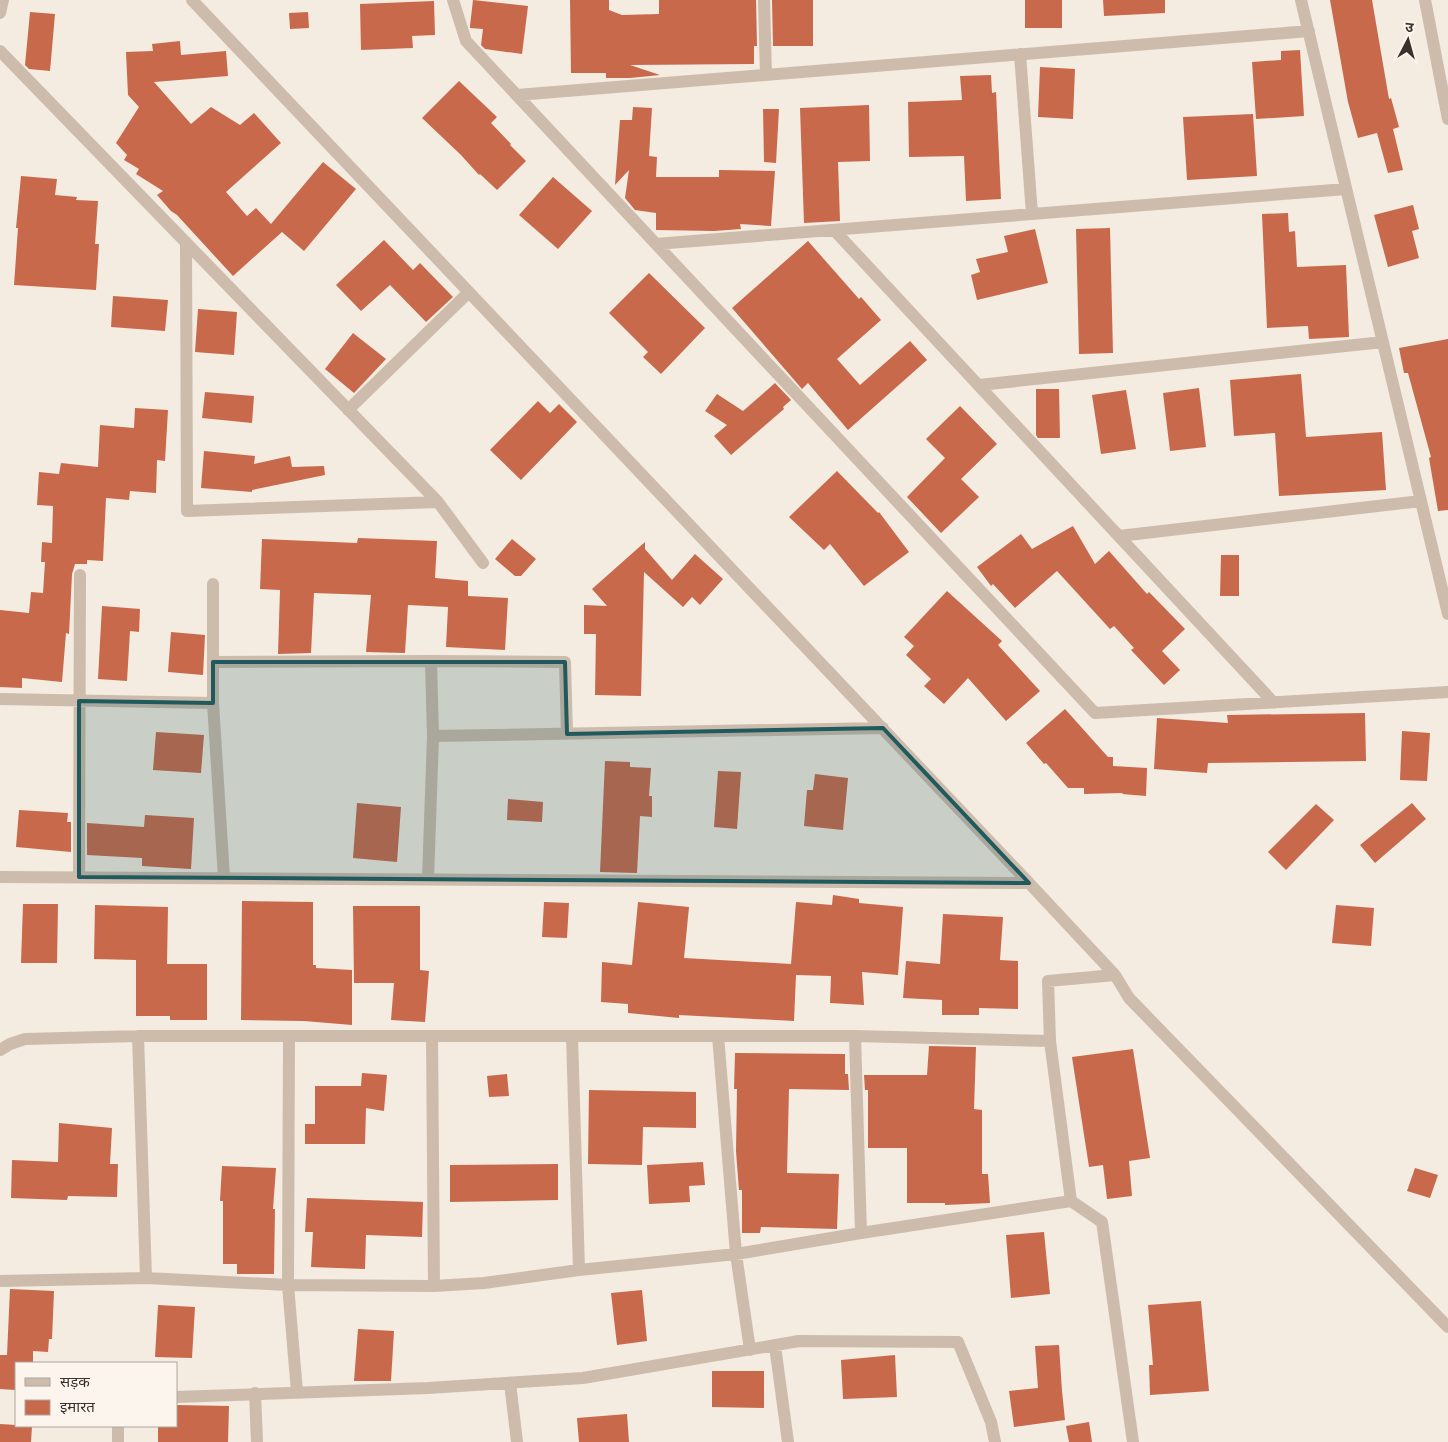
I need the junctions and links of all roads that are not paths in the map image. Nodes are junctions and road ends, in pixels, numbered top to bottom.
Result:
1 (2, 0) edge
2 (192, 0) edge
3 (453, 0) edge
4 (764, 0) edge
5 (1301, 0) edge
6 (1426, 0) edge
7 (0, 13) edge
8 (1309, 31) junction
9 (0, 50) edge
10 (1020, 54) junction
11 (766, 75) junction
12 (517, 95) junction
13 (1448, 119) edge
14 (1346, 189) junction
15 (1032, 214) junction
16 (834, 230) junction
17 (186, 242) junction
18 (656, 244) junction
19 (469, 292) junction
20 (1383, 342) junction
21 (979, 385) junction
22 (348, 410) junction
23 (1421, 501) junction
24 (438, 502) junction
25 (1119, 536) junction
26 (482, 564) dead end
27 (80, 575) dead end
28 (213, 584) dead end
29 (1448, 614) edge
30 (431, 661) junction
31 (213, 662) junction
32 (1448, 692) edge
33 (0, 699) edge
34 (79, 701) junction
35 (213, 702) junction
36 (1274, 702) junction
37 (883, 728) junction
38 (567, 734) junction
39 (433, 736) junction
40 (0, 877) edge
41 (79, 877) junction
42 (224, 878) junction
43 (428, 879) junction
44 (1029, 882) junction
45 (1114, 975) junction
46 (138, 1036) junction
47 (289, 1036) junction
48 (432, 1036) junction
49 (572, 1036) junction
50 (718, 1036) junction
51 (855, 1036) junction
52 (1050, 1041) junction
53 (0, 1050) edge
54 (1071, 1202) junction
55 (861, 1233) junction
56 (736, 1254) junction
57 (579, 1270) junction
58 (146, 1278) junction
59 (0, 1281) edge
60 (288, 1285) junction
61 (434, 1286) junction
62 (1448, 1327) edge
63 (775, 1346) junction
64 (750, 1350) junction
65 (510, 1382) junction
66 (297, 1392) junction
67 (254, 1393) junction
68 (178, 1397) edge
69 (118, 1427) edge
70 (118, 1442) edge
71 (257, 1442) edge
72 (517, 1442) edge
73 (788, 1442) edge
74 (995, 1442) edge
75 (1133, 1442) edge

1 - 7 street
2 - 19 street
3 - 12 street
4 - 11 street
5 - 8 street
6 - 13 street
8 - 10 street
8 - 14 street
9 - 17 street
10 - 11 street
10 - 15 street
11 - 12 street
12 - 18 street
14 - 15 street
14 - 20 street
15 - 16 street
16 - 18 street
16 - 21 street
17 - 22 street
17 - 24 street
18 - 36 street
19 - 22 street
19 - 37 street
20 - 21 street
20 - 23 street
21 - 25 street
22 - 24 street
23 - 25 street
23 - 29 street
24 - 26 street
25 - 36 street
27 - 34 street
28 - 31 street
30 - 31 street
30 - 38 street
30 - 39 street
31 - 35 street
32 - 36 street
33 - 34 street
34 - 35 street
34 - 41 street
35 - 42 street
37 - 38 street
37 - 44 street
38 - 39 street
39 - 43 street
40 - 41 street
41 - 42 street
42 - 43 street
43 - 44 street
44 - 45 street
45 - 52 street
45 - 62 street
46 - 47 street
46 - 53 street
46 - 58 street
47 - 48 street
47 - 60 street
48 - 49 street
48 - 61 street
49 - 50 street
49 - 57 street
50 - 51 street
50 - 56 street
51 - 52 street
51 - 55 street
52 - 54 street
54 - 55 street
54 - 75 street
55 - 56 street
56 - 57 street
56 - 64 street
57 - 61 street
58 - 59 street
58 - 60 street
60 - 61 street
60 - 66 street
63 - 64 street
63 - 73 street
63 - 74 street
64 - 65 street
65 - 66 street
65 - 72 street
66 - 67 street
67 - 68 street
67 - 71 street
69 - 70 street

